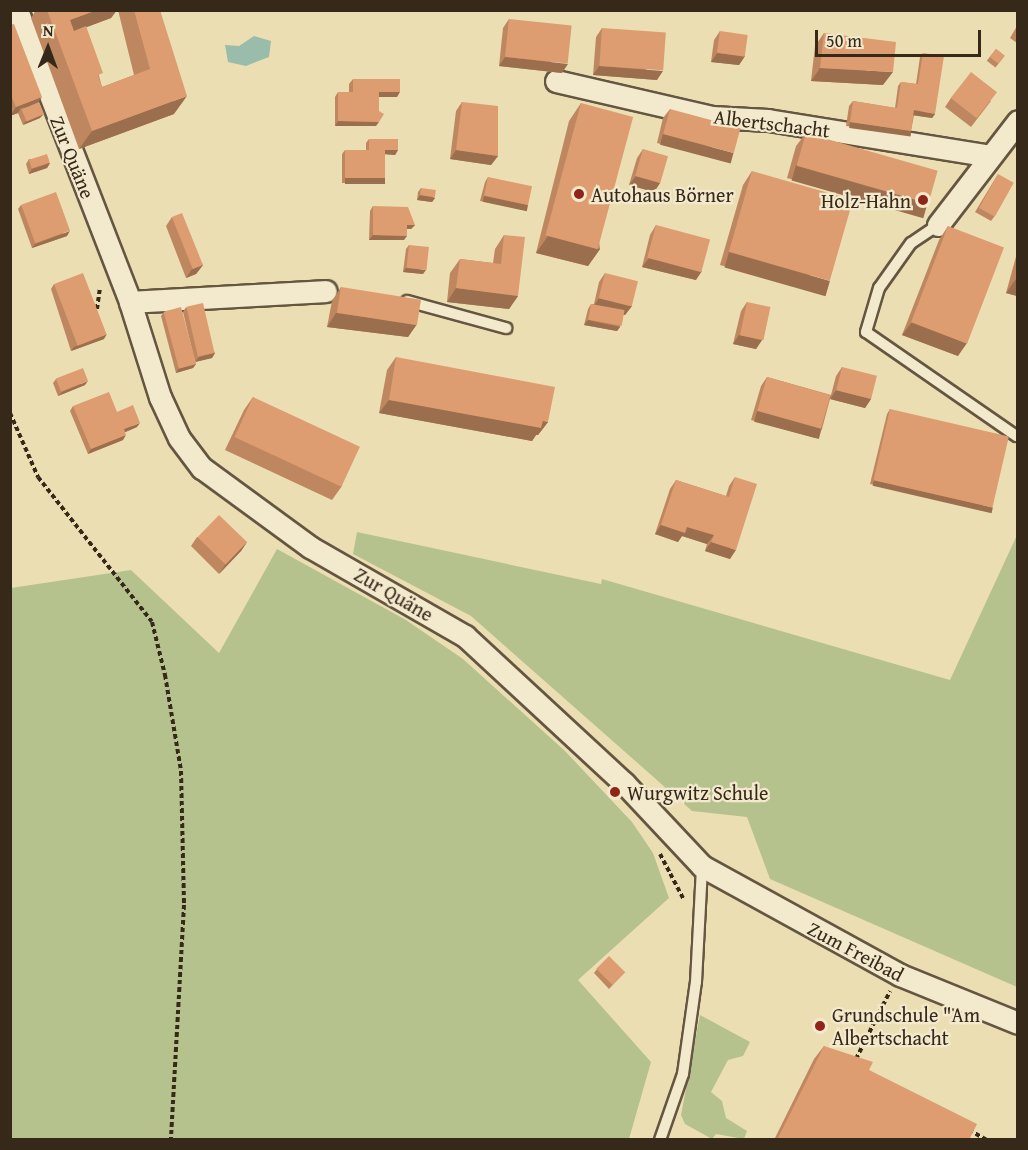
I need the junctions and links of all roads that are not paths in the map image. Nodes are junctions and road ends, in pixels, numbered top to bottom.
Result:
1 (17, 10) edge
2 (556, 81) dead end
3 (1017, 121) edge
4 (990, 156) junction
5 (938, 225) joint
6 (332, 292) dead end
7 (395, 300) edge
8 (130, 302) junction
9 (506, 328) dead end
10 (1016, 436) dead end
11 (702, 866) junction
12 (1017, 1023) edge
13 (660, 1140) edge

1 - 8 street, Zur Quäne
2 - 4 street, Albertschacht
3 - 4 street
4 - 5 street
5 - 10 lane
6 - 8 street
7 - 9 lane
8 - 11 street, Zur Quäne
11 - 12 street, Zum Freibad
11 - 13 lane

